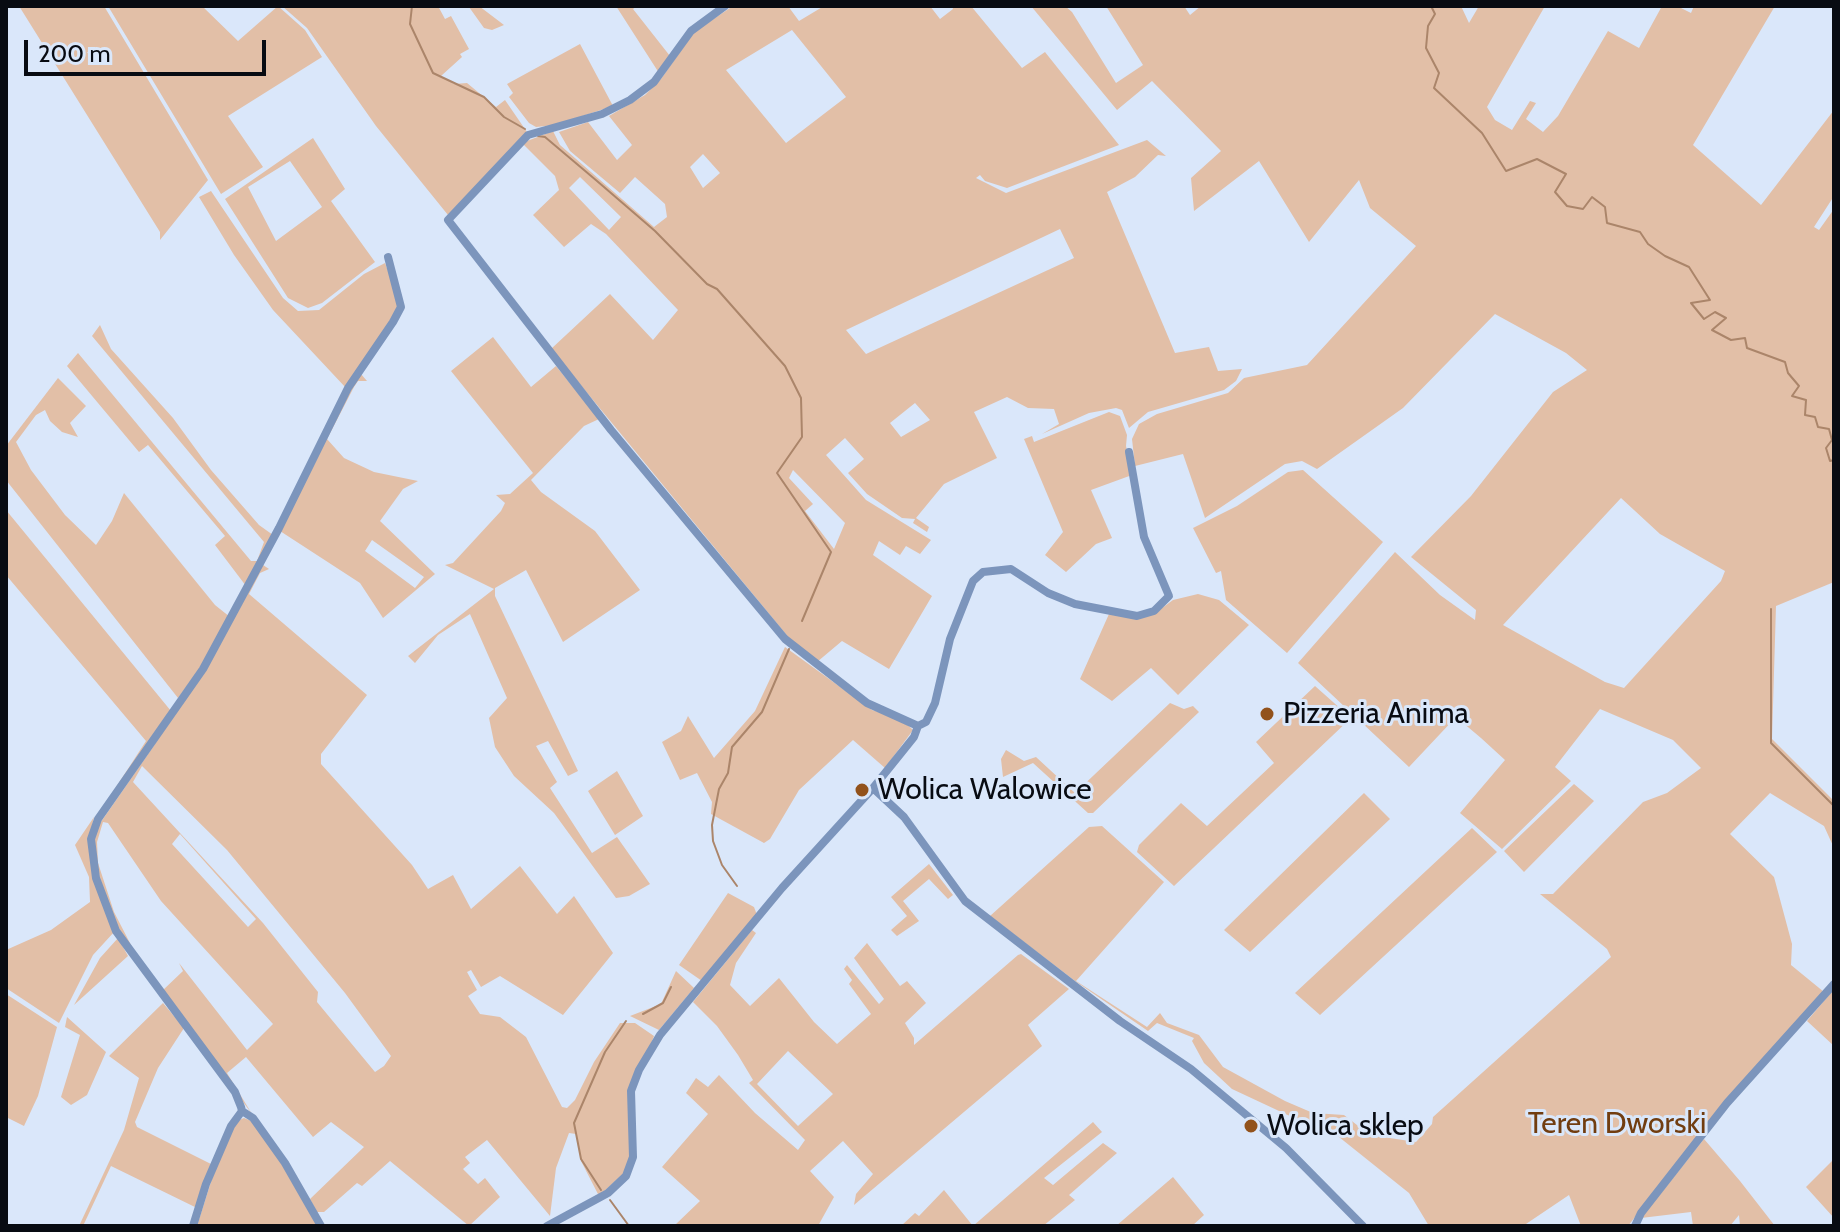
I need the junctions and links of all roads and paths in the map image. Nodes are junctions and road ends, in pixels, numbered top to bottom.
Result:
1 (725, 6) edge
2 (388, 257) dead end
3 (1129, 452) dead end
4 (918, 726) junction
5 (873, 788) junction
6 (1834, 984) edge
7 (242, 1111) junction
8 (193, 1226) edge
9 (321, 1226) edge
10 (547, 1226) edge
11 (1363, 1226) edge
12 (1635, 1226) edge

1 - 4 street
2 - 7 street
3 - 4 street
4 - 5 street
5 - 10 street
5 - 11 street
6 - 12 street
7 - 8 street
7 - 9 street

